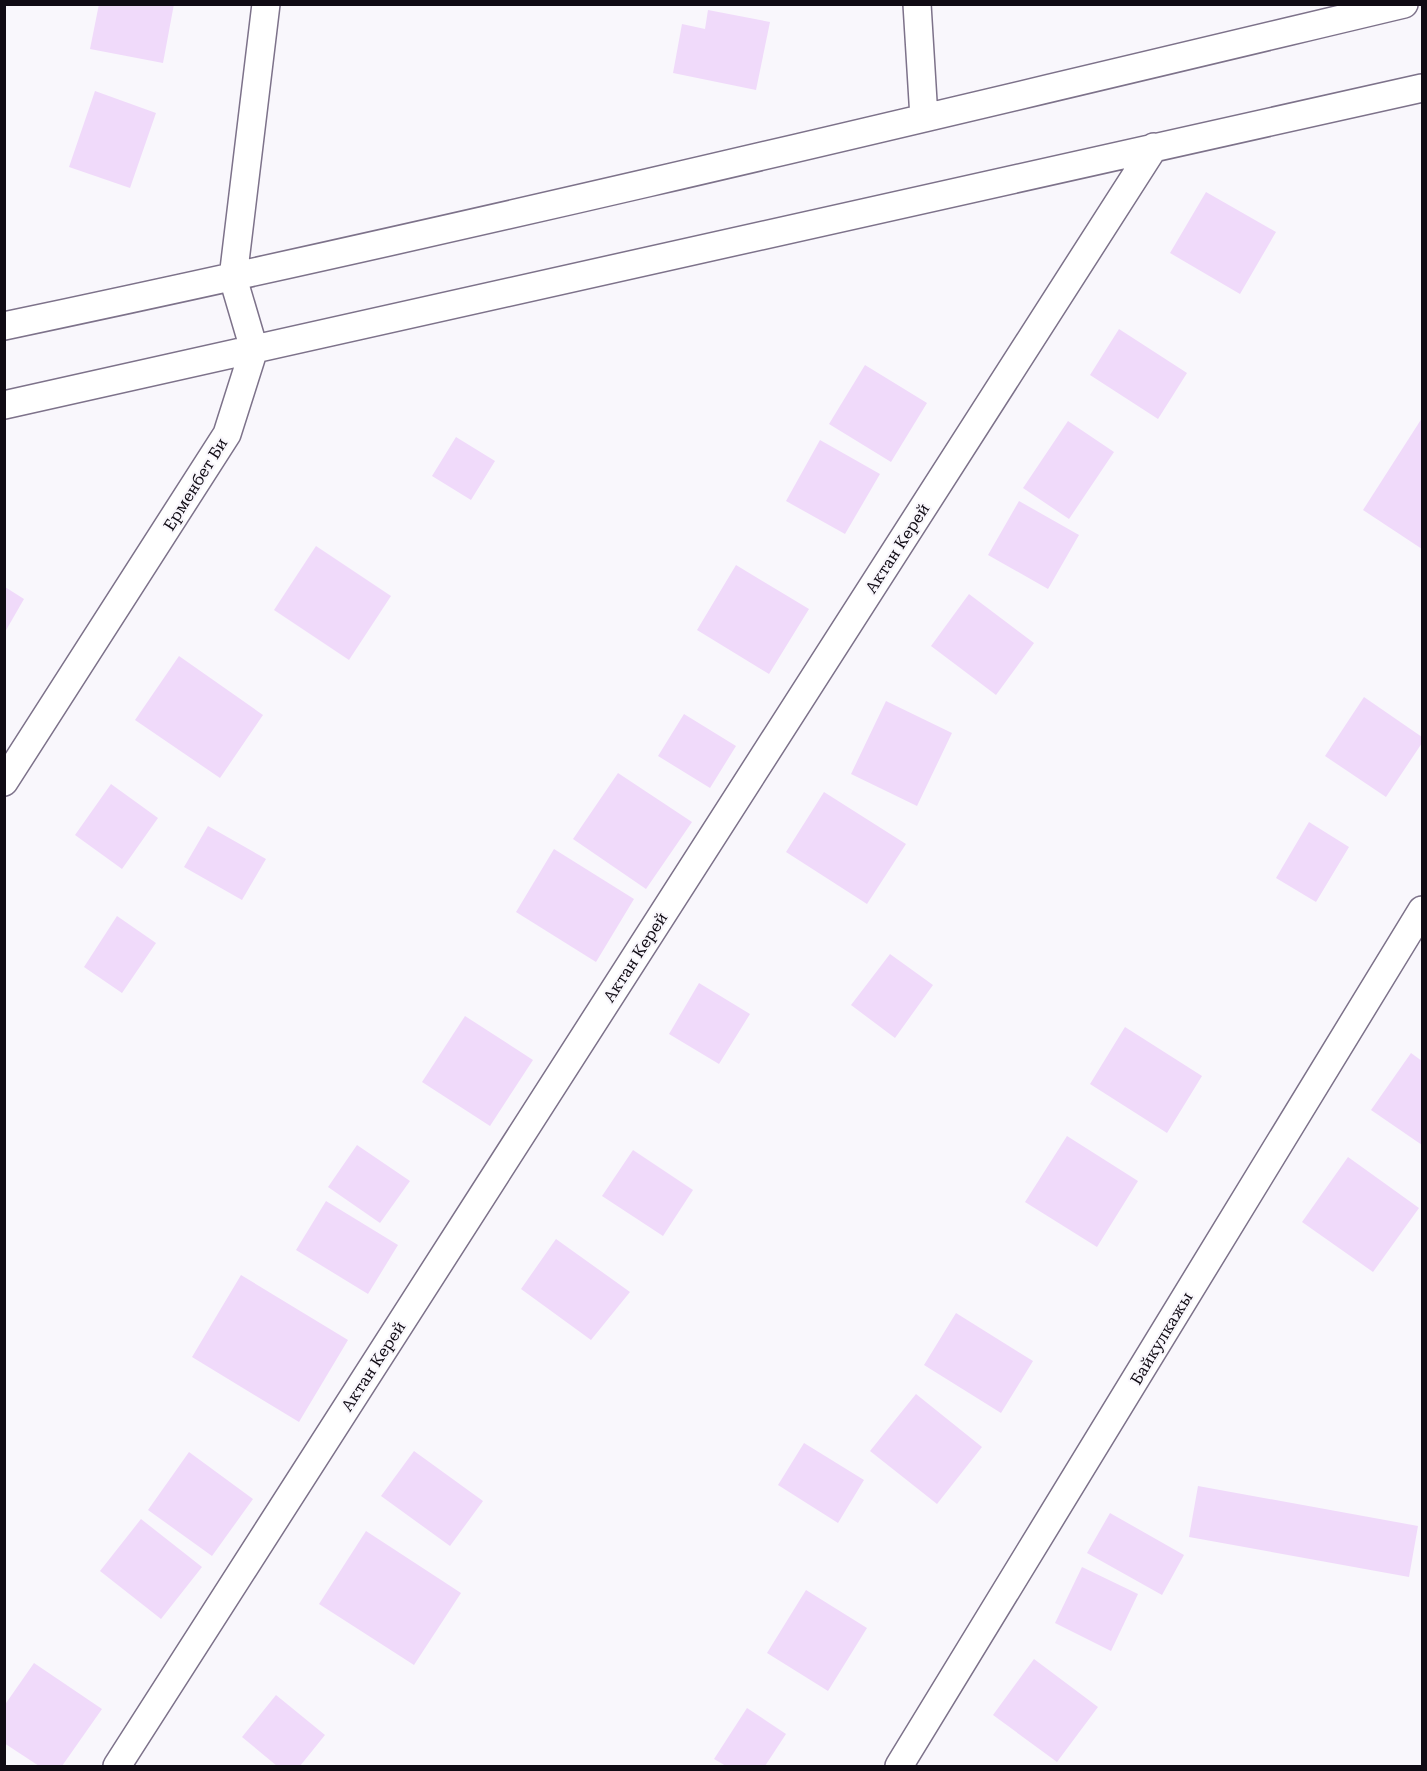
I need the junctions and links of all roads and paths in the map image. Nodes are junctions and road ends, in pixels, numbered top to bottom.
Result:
1 (266, 4) edge
2 (917, 4) edge
3 (1404, 4) edge
4 (1422, 88) edge
5 (924, 118) junction
6 (1154, 147) junction
7 (233, 278) junction
8 (4, 326) edge
9 (254, 349) junction
10 (4, 405) edge
11 (4, 782) edge
12 (1422, 910) edge
13 (117, 1767) edge
14 (899, 1767) edge

1 - 7 street
2 - 5 street
3 - 5 street
4 - 6 street
5 - 7 street
6 - 9 street
6 - 13 street, Актан Керей
7 - 8 street
7 - 9 street
9 - 10 street
9 - 11 street, Ерменбет Би
12 - 14 street, Байкулкажы

